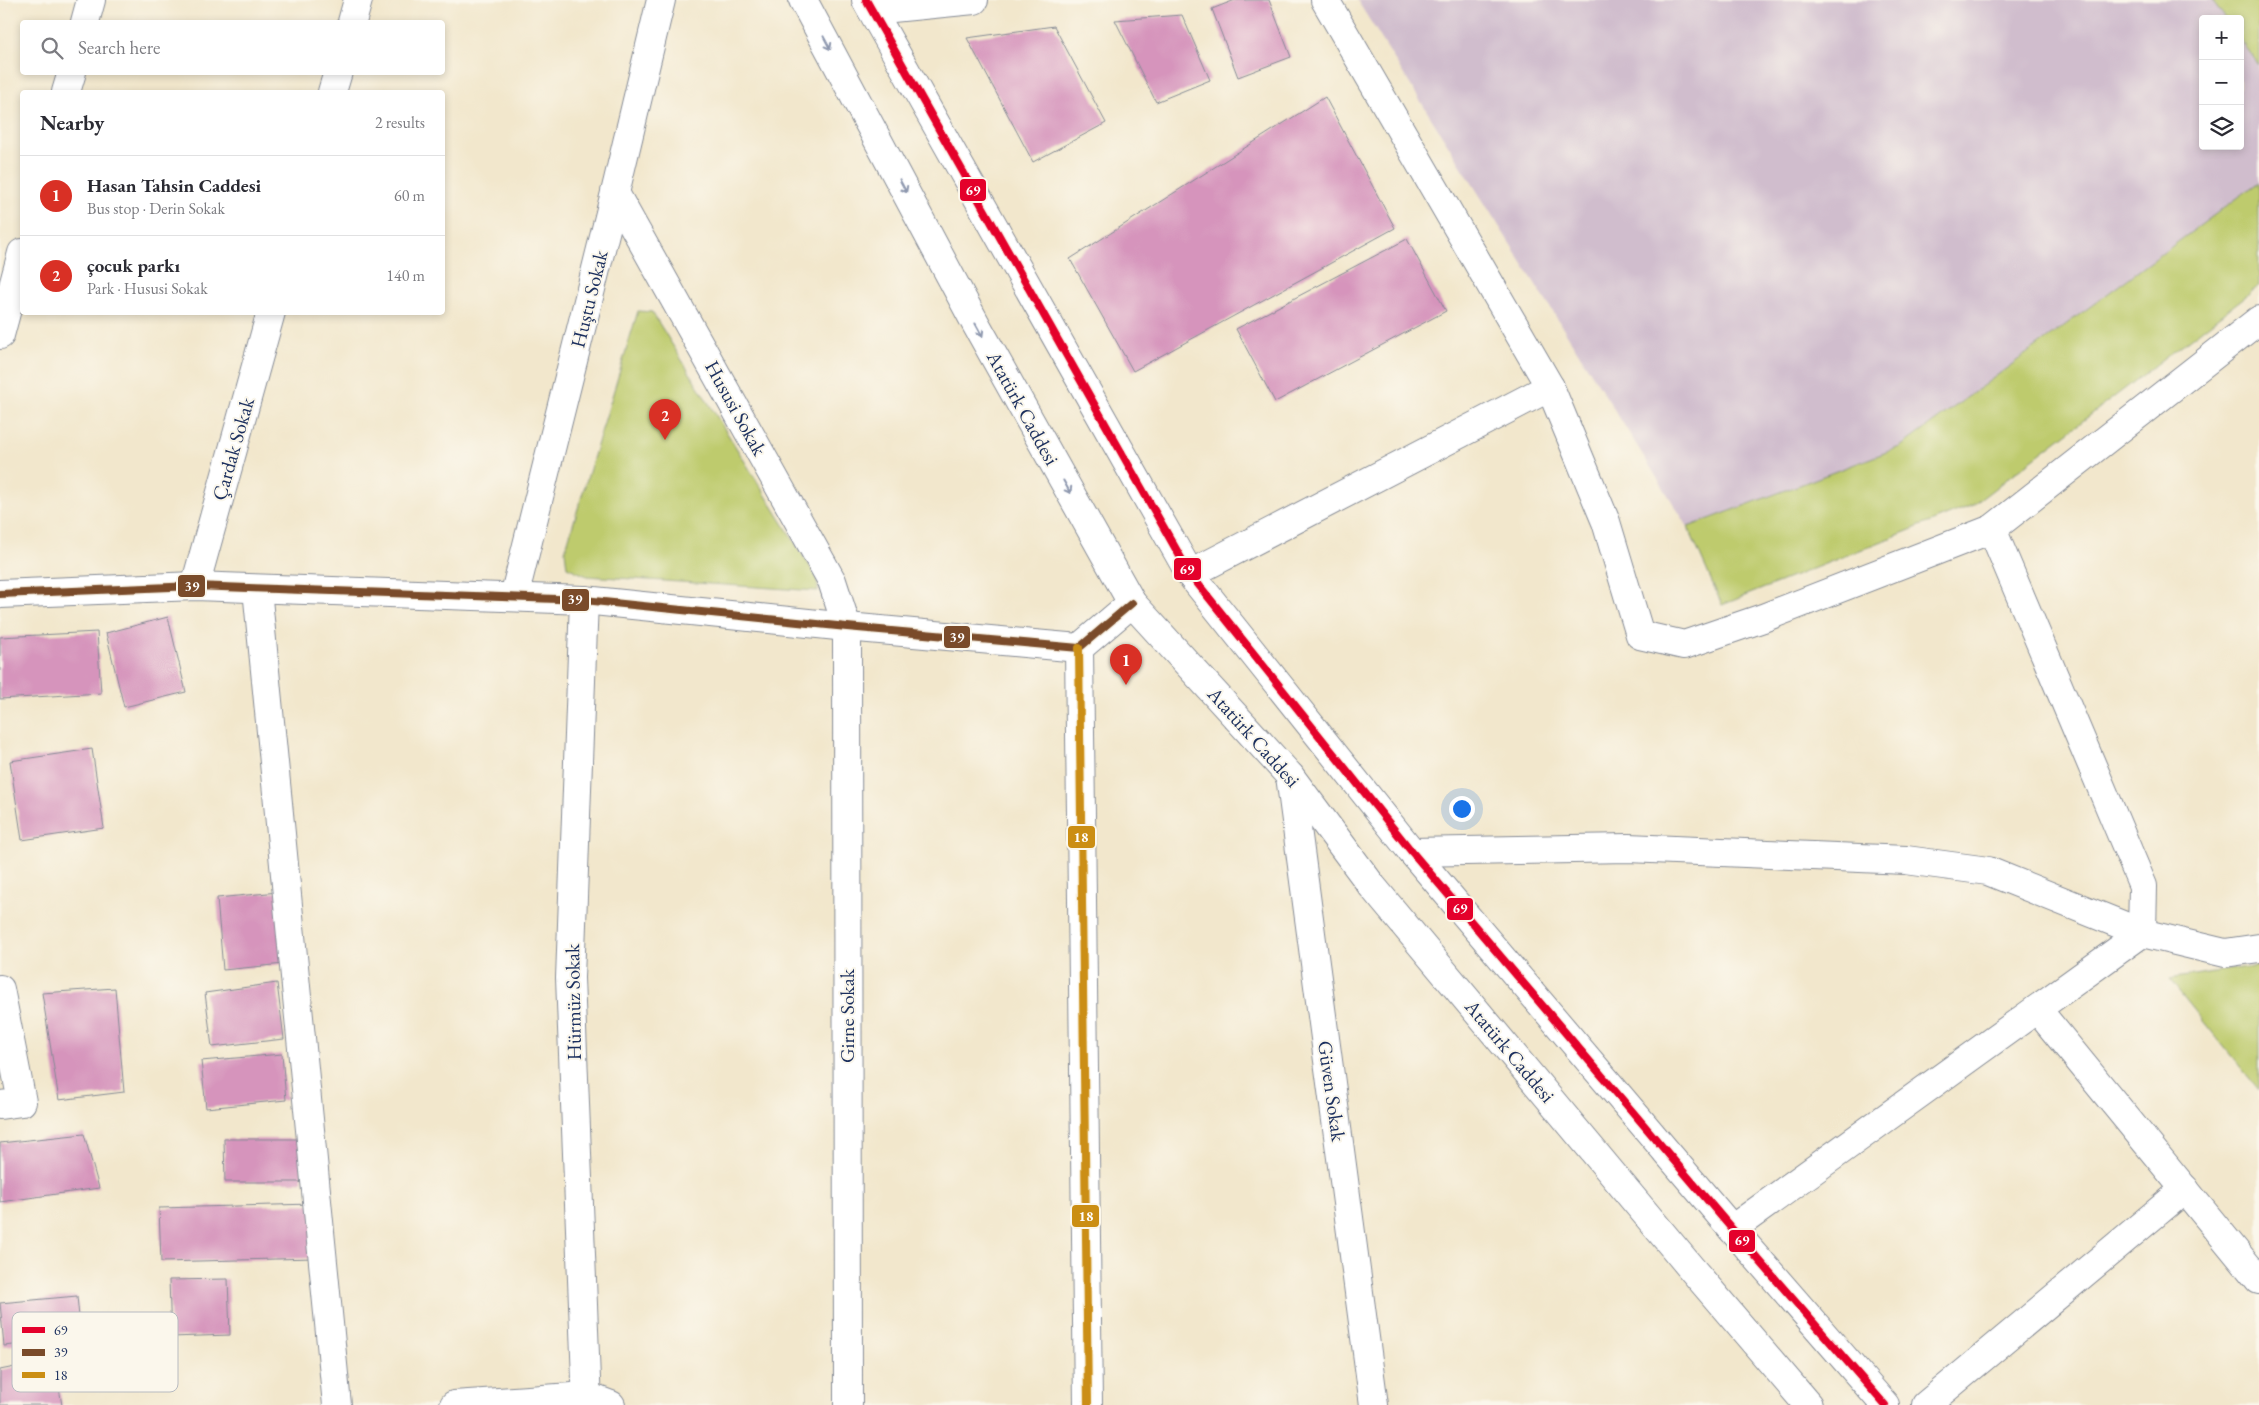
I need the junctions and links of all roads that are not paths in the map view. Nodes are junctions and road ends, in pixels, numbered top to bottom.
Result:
1 (92, 0) edge
2 (358, 0) edge
3 (661, 0) edge
4 (804, 0) edge
5 (974, 0) edge
6 (1324, 0) edge
7 (869, 5) edge
8 (86, 20) edge
9 (353, 20) edge
10 (71, 75) edge
11 (337, 75) edge
12 (67, 90) edge
13 (333, 90) edge
14 (615, 193) junction
15 (20, 260) edge
16 (270, 315) edge
17 (2259, 320) edge
18 (0, 335) edge
19 (1550, 387) junction
20 (1992, 529) junction
21 (1190, 574) junction
22 (195, 586) junction
23 (258, 589) junction
24 (0, 594) edge
25 (514, 597) junction
26 (584, 600) junction
27 (1132, 603) junction
28 (847, 627) junction
29 (1079, 648) junction
30 (1290, 776) junction
31 (1412, 852) junction
32 (2142, 933) junction
33 (2259, 948) edge
34 (0, 989) edge
35 (2037, 1009) junction
36 (0, 1105) edge
37 (2185, 1189) junction
38 (1732, 1229) junction
39 (2259, 1280) edge
40 (595, 1402) edge
41 (337, 1405) edge
42 (454, 1405) edge
43 (848, 1405) edge
44 (1088, 1405) edge
45 (1374, 1405) edge
46 (1808, 1405) edge
47 (1885, 1405) edge
48 (1926, 1405) edge

1 - 8 street
2 - 9 street
3 - 14 street, Huştu Sokak
4 -> 27 street, Atatürk Caddesi
5 - 7 street
6 - 19 street
7 - 21 street
10 - 12 street
11 - 13 street
14 - 25 street, Huştu Sokak
14 - 28 street, Hususi Sokak
15 - 18 street
16 - 22 street, Çardak Sokak
17 - 20 street
19 - 20 street
19 - 21 street
20 - 32 street
21 - 31 street
22 - 23 street
22 - 24 street
23 - 25 street
23 - 41 street
25 - 26 street
26 - 28 street
26 - 40 street, Hürmüz Sokak
27 - 29 street
27 - 30 street, Atatürk Caddesi
28 - 29 street
28 - 43 street, Girne Sokak
29 - 44 street
30 - 45 street, Güven Sokak
30 - 46 street, Atatürk Caddesi
31 - 32 street
31 - 38 street
32 - 33 street
32 - 35 street
34 - 36 street
35 - 37 street
35 - 38 street
37 - 39 street
37 - 48 street
38 - 47 street
40 - 42 street

